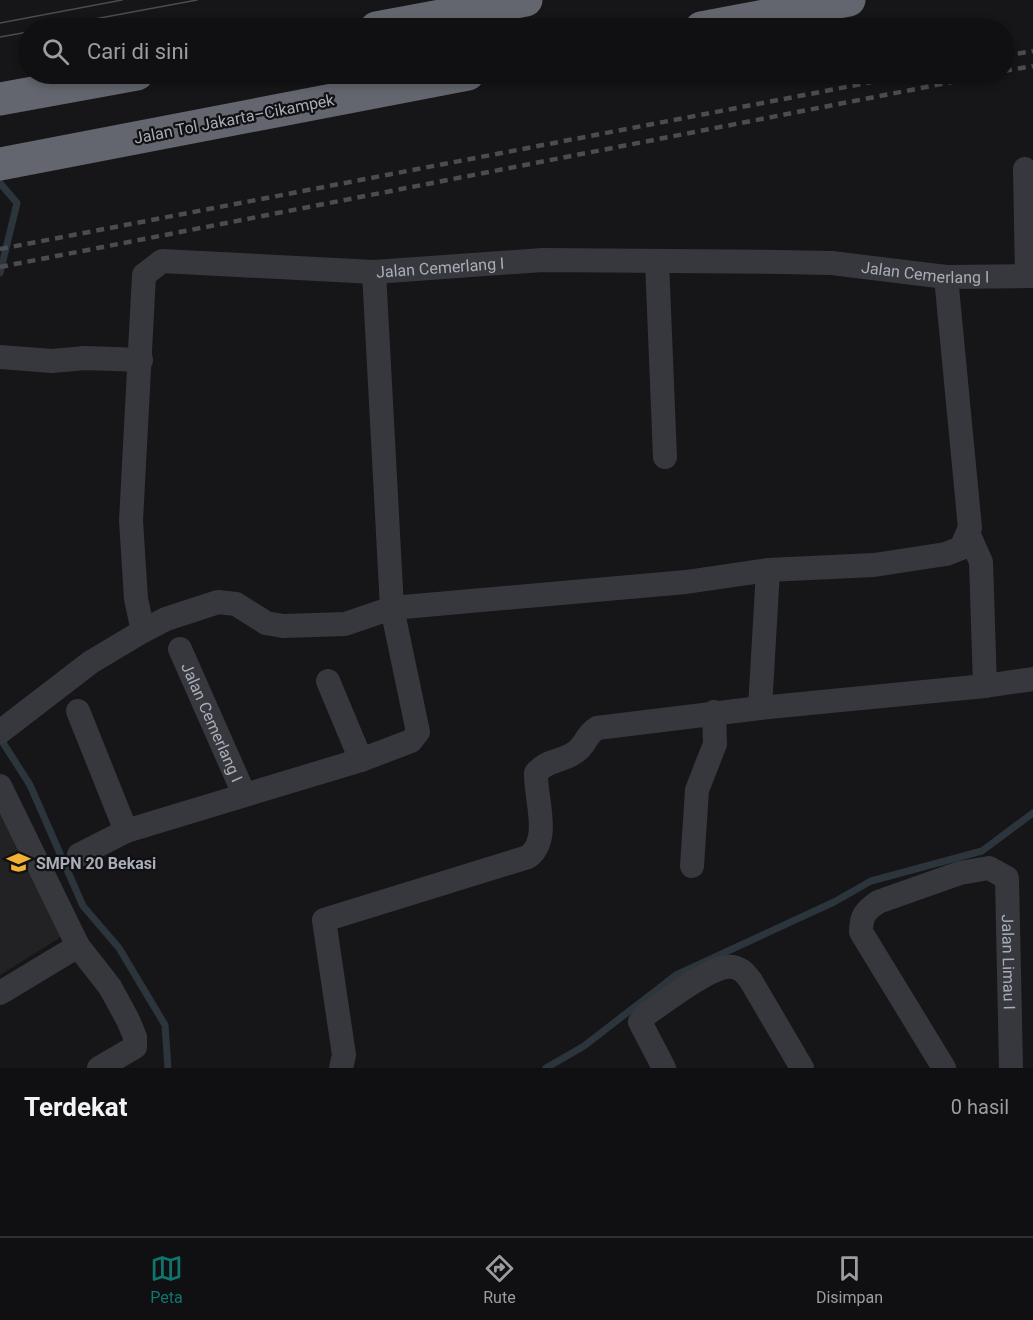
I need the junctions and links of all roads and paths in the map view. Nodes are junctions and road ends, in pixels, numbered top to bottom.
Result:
1 (526, 0) edge
2 (849, 0) edge
3 (430, 18) edge
4 (754, 18) edge
5 (83, 84) edge
6 (416, 84) edge
7 (0, 99) edge
8 (0, 164) edge
9 (1025, 169) dead end
10 (657, 261) junction
11 (374, 272) junction
12 (1030, 276) edge
13 (946, 278) junction
14 (0, 357) edge
15 (141, 360) junction
16 (664, 457) dead end
17 (969, 535) junction
18 (768, 570) junction
19 (392, 608) junction
20 (143, 631) junction
21 (180, 649) dead end
22 (1033, 679) edge
23 (328, 681) dead end
24 (985, 686) junction
25 (760, 708) junction
26 (78, 711) dead end
27 (714, 712) junction
28 (7, 726) edge
29 (361, 760) junction
30 (0, 786) edge
31 (244, 794) junction
32 (126, 831) junction
33 (79, 855) dead end
34 (692, 866) dead end
35 (78, 946) junction
36 (0, 993) edge
37 (99, 1068) edge
38 (341, 1068) edge
39 (664, 1068) edge
40 (802, 1068) edge
41 (944, 1068) edge
42 (1011, 1068) edge

1 - 3 highway
2 - 4 highway
5 - 7 highway
6 - 8 highway, Jalan Tol Jakarta–Cikampek
9 - 12 street
10 - 11 street, Jalan Cemerlang I
10 - 13 street, Jalan Cemerlang I
10 - 16 street
11 - 15 street
11 - 19 street, Jalan Cemerlang I
12 - 13 street, Jalan Cemerlang I
13 - 17 street
14 - 15 street
15 - 20 street
17 - 18 street
17 - 24 street
18 - 19 street
18 - 25 street
19 - 20 street
19 - 29 street, Jalan Cemerlang I
20 - 28 street
21 - 31 street, Jalan Cemerlang I
22 - 24 street
23 - 29 street
24 - 25 street
25 - 27 street
26 - 32 street
27 - 34 street
27 - 38 street
29 - 31 street, Jalan Cemerlang I
30 - 35 street
31 - 32 street, Jalan Cemerlang I
32 - 33 street, Jalan Cemerlang I
35 - 36 street
35 - 37 street
39 - 40 street
41 - 42 street, Jalan Limau I

